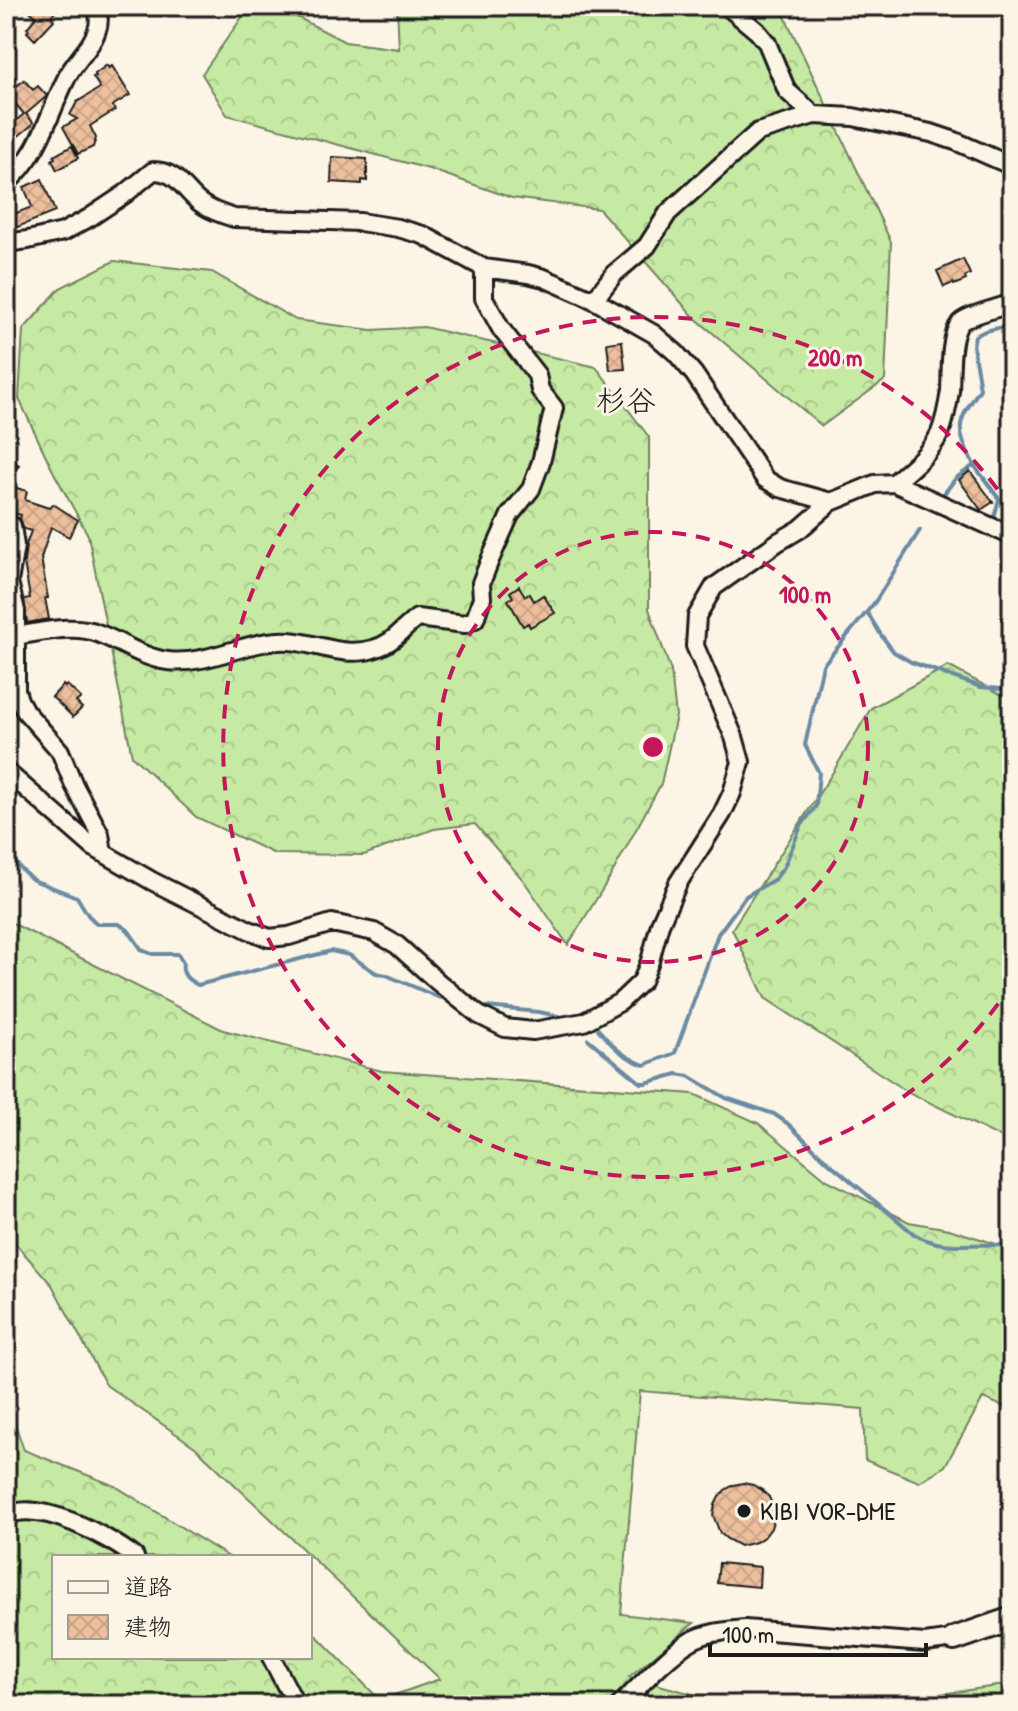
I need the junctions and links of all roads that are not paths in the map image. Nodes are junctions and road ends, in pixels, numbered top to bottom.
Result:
1 (96, 6) edge
2 (727, 6) edge
3 (814, 115) junction
4 (1012, 166) edge
5 (6, 183) edge
6 (6, 243) edge
7 (484, 268) junction
8 (594, 300) junction
9 (1012, 303) edge
10 (894, 483) junction
11 (831, 502) junction
12 (6, 525) edge
13 (1012, 536) edge
14 (15, 636) junction
15 (6, 771) edge
16 (103, 853) junction
17 (6, 1516) edge
18 (132, 1555) edge
19 (1012, 1619) edge
20 (954, 1639) joint
21 (272, 1659) edge
22 (296, 1705) edge
23 (620, 1705) edge

1 - 5 street
2 - 3 street
3 - 4 street
3 - 8 street
6 - 7 street
7 - 8 street
7 - 14 street
8 - 11 street
9 - 10 street
10 - 11 street
10 - 13 street
11 - 16 street
12 - 14 street
14 - 16 street
15 - 16 street
17 - 18 street
19 - 20 street
20 - 23 street
21 - 22 street

